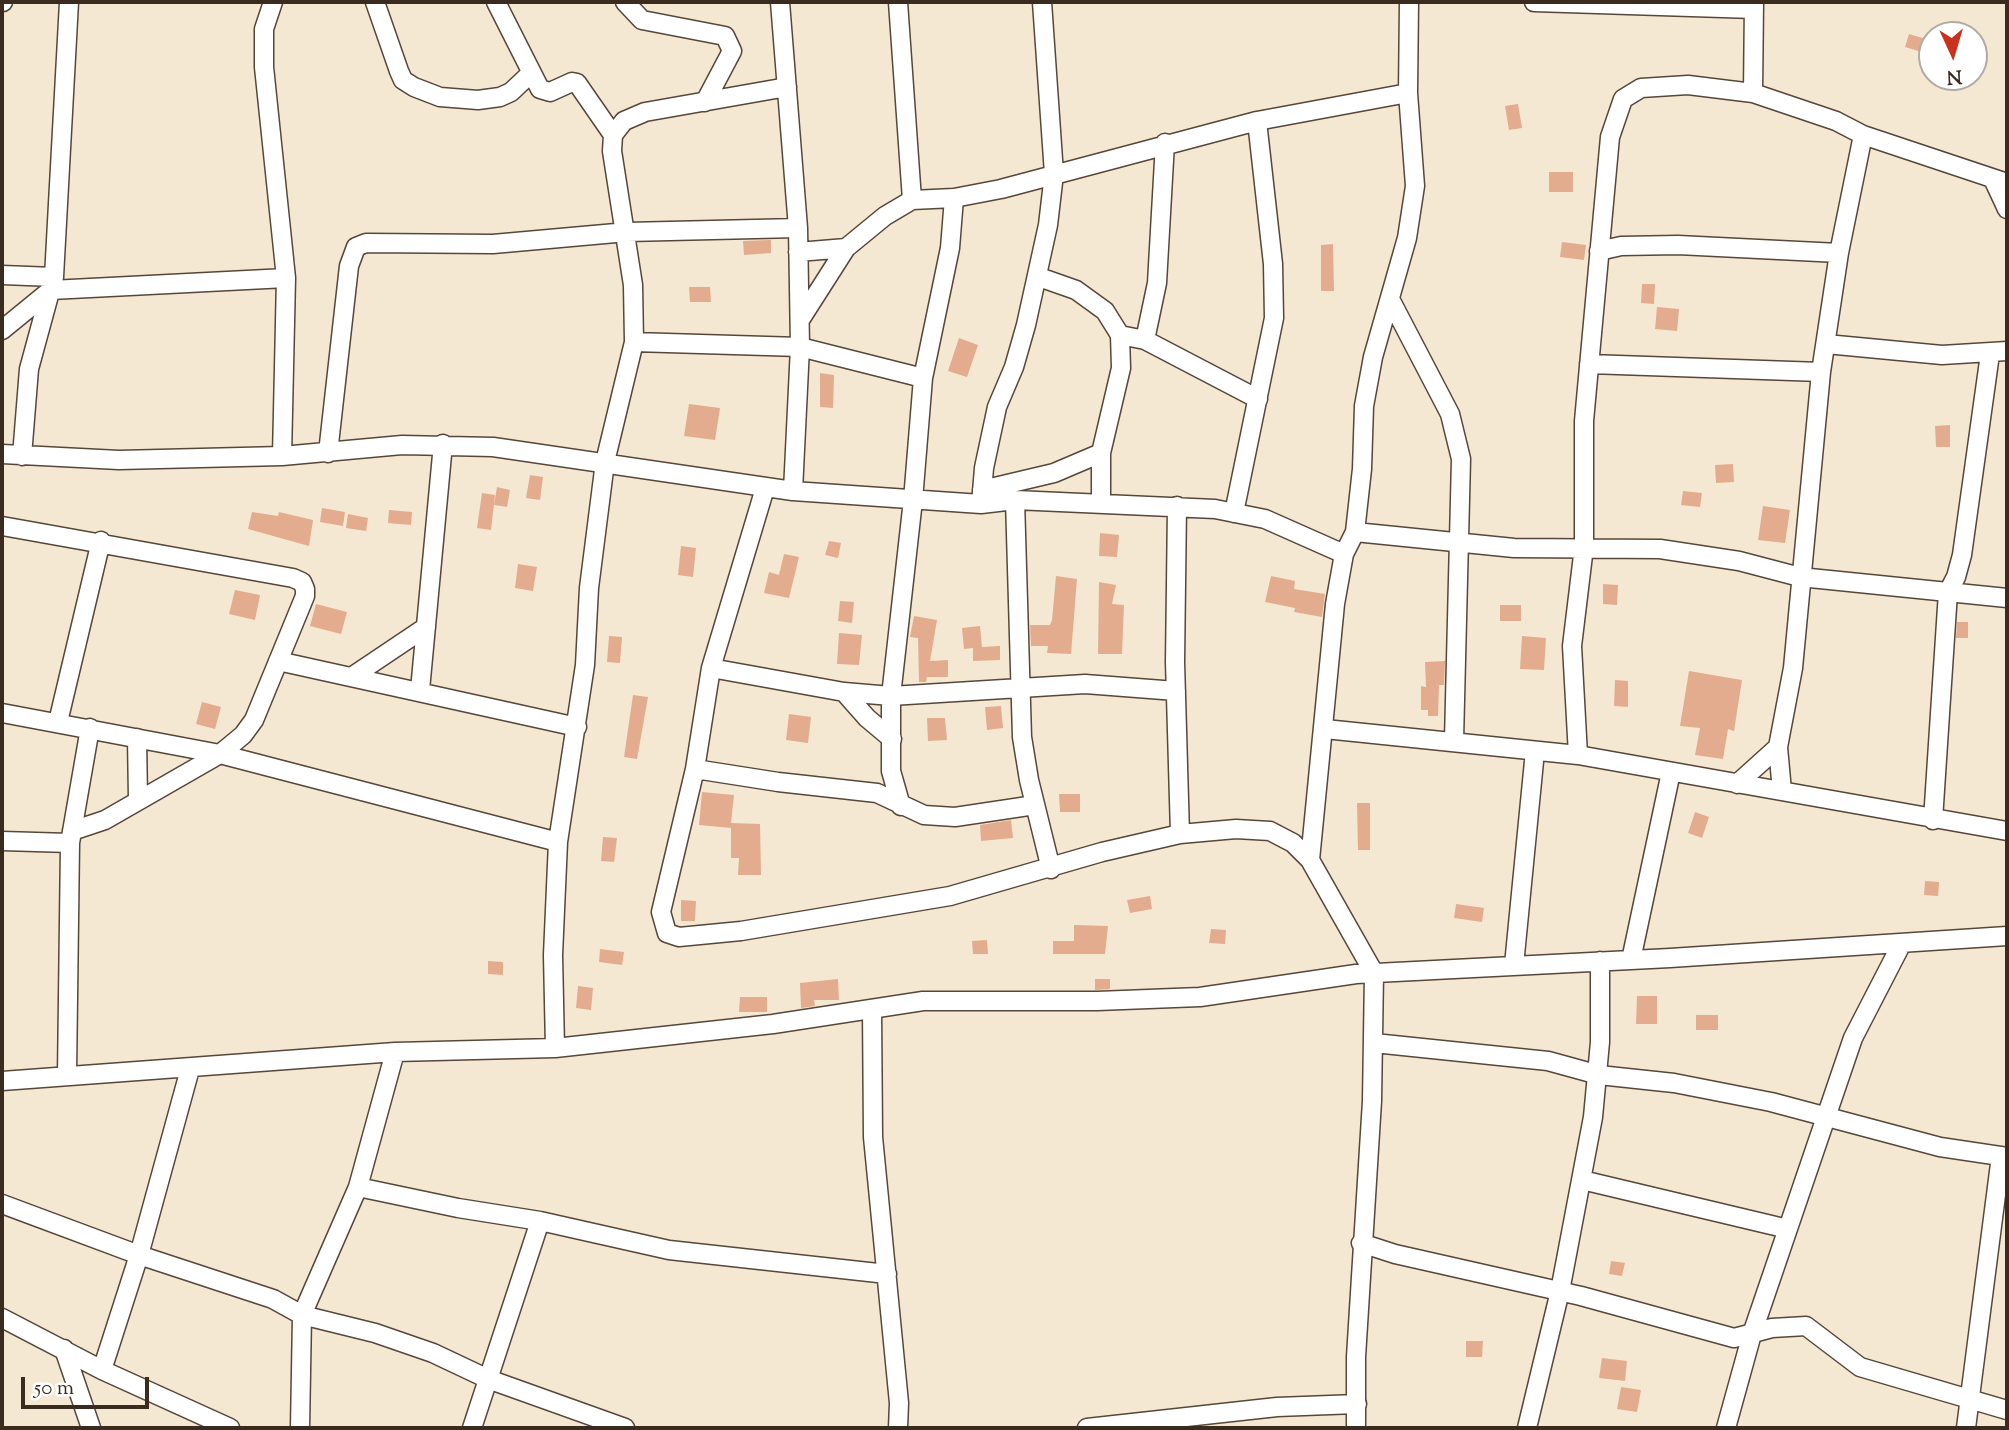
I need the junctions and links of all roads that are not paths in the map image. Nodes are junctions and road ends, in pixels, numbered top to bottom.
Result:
1 (69, 2) edge
2 (273, 2) edge
3 (375, 2) edge
4 (496, 2) edge
5 (625, 2) edge
6 (779, 2) edge
7 (898, 2) edge
8 (1042, 2) edge
9 (1409, 2) edge
10 (1534, 2) edge
11 (1754, 5) edge
12 (530, 74) junction
13 (787, 87) junction
14 (1408, 93) junction
15 (1753, 93) junction
16 (705, 102) junction
17 (1257, 121) junction
18 (613, 135) junction
19 (1863, 135) junction
20 (1165, 143) junction
21 (1054, 174) junction
22 (2000, 181) edge
23 (954, 198) junction
24 (912, 200) junction
25 (2007, 209) edge
26 (798, 228) junction
27 (627, 232) junction
28 (846, 248) junction
29 (1599, 251) junction
30 (798, 252) junction
31 (1839, 253) junction
32 (2, 275) edge
33 (1039, 277) junction
34 (286, 278) junction
35 (52, 284) junction
36 (1390, 299) junction
37 (800, 320) junction
38 (2, 330) edge
39 (1120, 335) junction
40 (1145, 340) junction
41 (635, 342) junction
42 (1826, 344) junction
43 (800, 347) junction
44 (1999, 352) edge
45 (1589, 364) junction
46 (1821, 372) junction
47 (923, 377) junction
48 (1258, 399) junction
49 (443, 444) junction
50 (328, 453) junction
51 (1101, 453) junction
52 (2, 454) edge
53 (22, 456) junction
54 (282, 456) junction
55 (605, 462) junction
56 (765, 488) junction
57 (793, 491) junction
58 (981, 497) junction
59 (913, 500) junction
60 (1015, 500) junction
61 (1101, 503) junction
62 (1177, 506) junction
63 (1234, 513) junction
64 (2, 526) edge
65 (1355, 532) junction
66 (101, 541) junction
67 (1459, 544) junction
68 (1584, 547) junction
69 (1344, 554) junction
70 (1800, 577) junction
71 (1948, 592) junction
72 (2007, 598) edge
73 (426, 627) junction
74 (424, 657) junction
75 (278, 661) junction
76 (711, 668) junction
77 (353, 677) junction
78 (393, 684) junction
79 (1021, 686) junction
80 (420, 690) junction
81 (1175, 691) junction
82 (844, 692) junction
83 (891, 696) junction
84 (2, 713) edge
85 (58, 722) junction
86 (577, 727) junction
87 (90, 728) junction
88 (1325, 729) junction
89 (137, 738) junction
90 (892, 739) junction
91 (1454, 740) junction
92 (1777, 747) junction
93 (1535, 751) junction
94 (220, 754) junction
95 (1578, 755) junction
96 (695, 769) junction
97 (891, 771) junction
98 (1671, 772) junction
99 (1737, 784) junction
100 (1782, 791) junction
101 (877, 793) junction
102 (138, 799) junction
103 (1035, 805) junction
104 (901, 806) junction
105 (1933, 820) junction
106 (2007, 831) edge
107 (1180, 834) junction
108 (71, 837) junction
109 (2, 841) edge
110 (558, 842) junction
111 (1310, 860) junction
112 (1051, 869) junction
113 (2007, 936) edge
114 (1902, 943) junction
115 (1630, 960) junction
116 (1600, 961) junction
117 (1514, 965) junction
118 (1374, 974) junction
119 (872, 1009) junction
120 (1374, 1043) junction
121 (555, 1048) junction
122 (395, 1052) junction
123 (190, 1069) junction
124 (67, 1074) junction
125 (1599, 1075) junction
126 (2, 1081) edge
127 (1826, 1117) junction
128 (2004, 1157) edge
129 (1583, 1180) junction
130 (358, 1187) junction
131 (2, 1204) edge
132 (540, 1221) junction
133 (1788, 1229) junction
134 (1361, 1243) junction
135 (139, 1255) junction
136 (887, 1274) junction
137 (1560, 1291) junction
138 (303, 1315) junction
139 (2, 1318) edge
140 (1752, 1334) junction
141 (64, 1349) junction
142 (102, 1370) junction
143 (488, 1380) junction
144 (1972, 1399) junction
145 (1357, 1404) junction
146 (2007, 1410) edge
147 (1208, 1422) edge
148 (91, 1428) edge
149 (230, 1428) edge
150 (300, 1428) edge
151 (472, 1428) edge
152 (625, 1428) edge
153 (898, 1428) edge
154 (1087, 1428) edge
155 (1356, 1428) edge
156 (1527, 1428) edge
157 (1726, 1428) edge
158 (1966, 1428) edge

1 - 35 street
2 - 34 street
3 - 12 street
4 - 12 street
5 - 16 street
6 - 13 street
7 - 24 street
8 - 21 street
9 - 14 street
10 - 11 street
11 - 15 street
12 - 18 street
13 - 16 street
13 - 26 street
14 - 17 street
14 - 36 street
15 - 19 street
15 - 29 street
16 - 18 street
17 - 20 street
17 - 48 street
18 - 27 street
19 - 22 street
19 - 31 street
20 - 21 street
20 - 40 street
21 - 23 street
21 - 33 street
22 - 25 street
23 - 24 street
23 - 47 street
24 - 28 street
26 - 27 street
26 - 30 street
27 - 41 street
27 - 50 street
28 - 30 street
28 - 37 street
29 - 31 street
29 - 45 street
30 - 37 street
31 - 42 street
32 - 35 street
33 - 39 street
33 - 58 street
34 - 35 street
34 - 54 street
35 - 38 street
35 - 53 street
36 - 65 street
36 - 67 street
37 - 43 street
39 - 40 street
39 - 51 street
40 - 48 street
41 - 43 street
41 - 55 street
42 - 44 street
42 - 46 street
43 - 47 street
43 - 57 street
44 - 71 street
45 - 46 street
45 - 68 street
46 - 70 street
47 - 59 street
48 - 63 street
49 - 50 street
49 - 55 street
49 - 73 street
50 - 54 street
51 - 58 street
51 - 61 street
52 - 53 street
53 - 54 street
55 - 56 street
55 - 86 street
56 - 57 street
56 - 76 street
57 - 59 street
58 - 59 street
58 - 60 street
59 - 83 street
60 - 61 street
60 - 79 street
61 - 62 street
62 - 63 street
62 - 81 street
63 - 69 street
64 - 66 street
65 - 67 street
65 - 69 street
66 - 75 street
66 - 85 street
67 - 68 street
67 - 91 street
68 - 70 street
68 - 95 street
69 - 88 street
70 - 71 street
70 - 92 street
71 - 72 street
71 - 105 street
73 - 74 street
73 - 77 street
74 - 78 street
74 - 80 street
75 - 77 street
75 - 94 street
76 - 82 street
76 - 96 street
77 - 78 street
78 - 80 street
79 - 81 street
79 - 83 street
79 - 103 street
80 - 86 street
81 - 107 street
82 - 83 street
82 - 90 street
83 - 90 street
84 - 85 street
85 - 87 street
86 - 110 street
87 - 89 street
87 - 108 street
88 - 91 street
88 - 111 street
89 - 94 street
89 - 102 street
90 - 97 street
91 - 93 street
92 - 99 street
92 - 100 street
93 - 95 street
93 - 117 street
94 - 102 street
94 - 110 street
95 - 98 street
96 - 101 street
96 - 112 street
97 - 101 street
97 - 104 street
98 - 99 street
98 - 115 street
99 - 100 street
100 - 105 street
101 - 104 street
102 - 108 street
103 - 104 street
103 - 112 street
105 - 106 street
107 - 111 street
107 - 112 street
108 - 109 street
108 - 124 street
110 - 121 street
111 - 118 street
113 - 114 street
114 - 115 street
114 - 127 street
115 - 116 street
116 - 117 street
116 - 125 street
117 - 118 street
118 - 119 street
118 - 120 street
119 - 121 street
119 - 136 street
120 - 125 street
120 - 134 street
121 - 122 street
122 - 123 street
122 - 130 street
123 - 124 street
123 - 135 street
124 - 126 street
125 - 127 street
125 - 129 street
127 - 128 street
127 - 133 street
128 - 144 street
129 - 133 street
129 - 137 street
130 - 132 street
130 - 138 street
131 - 135 street
132 - 136 street
132 - 143 street
133 - 140 street
134 - 137 street
134 - 145 street
135 - 138 street
135 - 142 street
136 - 153 street
137 - 140 street
137 - 156 street
138 - 143 street
138 - 150 street
139 - 141 street
140 - 144 street
140 - 157 street
141 - 142 street
141 - 148 street
142 - 149 street
143 - 151 street
143 - 152 street
144 - 146 street
144 - 158 street
145 - 147 street
145 - 155 street
147 - 154 street

